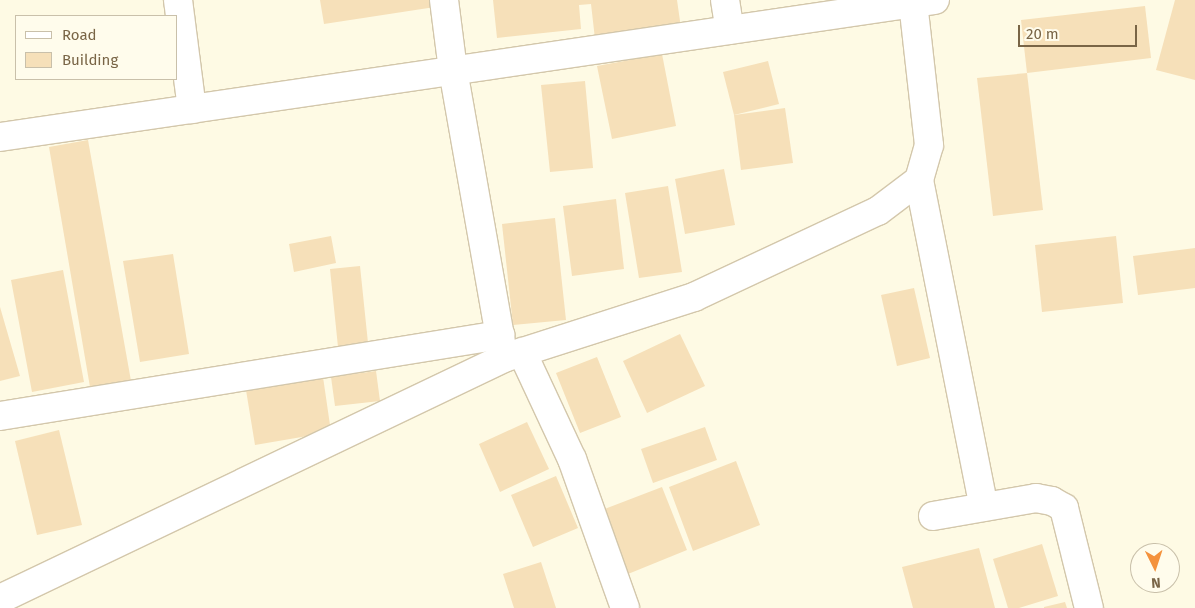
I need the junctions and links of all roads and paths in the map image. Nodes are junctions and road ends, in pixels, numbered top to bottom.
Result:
1 (178, 0) edge
2 (444, 0) edge
3 (725, 0) edge
4 (924, 1) edge
5 (730, 30) junction
6 (453, 70) junction
7 (192, 109) junction
8 (0, 137) edge
9 (918, 180) junction
10 (508, 348) junction
11 (0, 416) edge
12 (984, 507) junction
13 (933, 516) dead end
14 (0, 600) edge
15 (625, 608) edge
16 (1089, 608) edge

1 - 7 street
2 - 6 street
3 - 5 street
4 - 5 street
4 - 9 street
5 - 6 street
6 - 7 street
6 - 10 street
7 - 8 street
9 - 10 street
9 - 12 street
10 - 11 street
10 - 14 street
10 - 15 street
12 - 13 street
12 - 16 street

